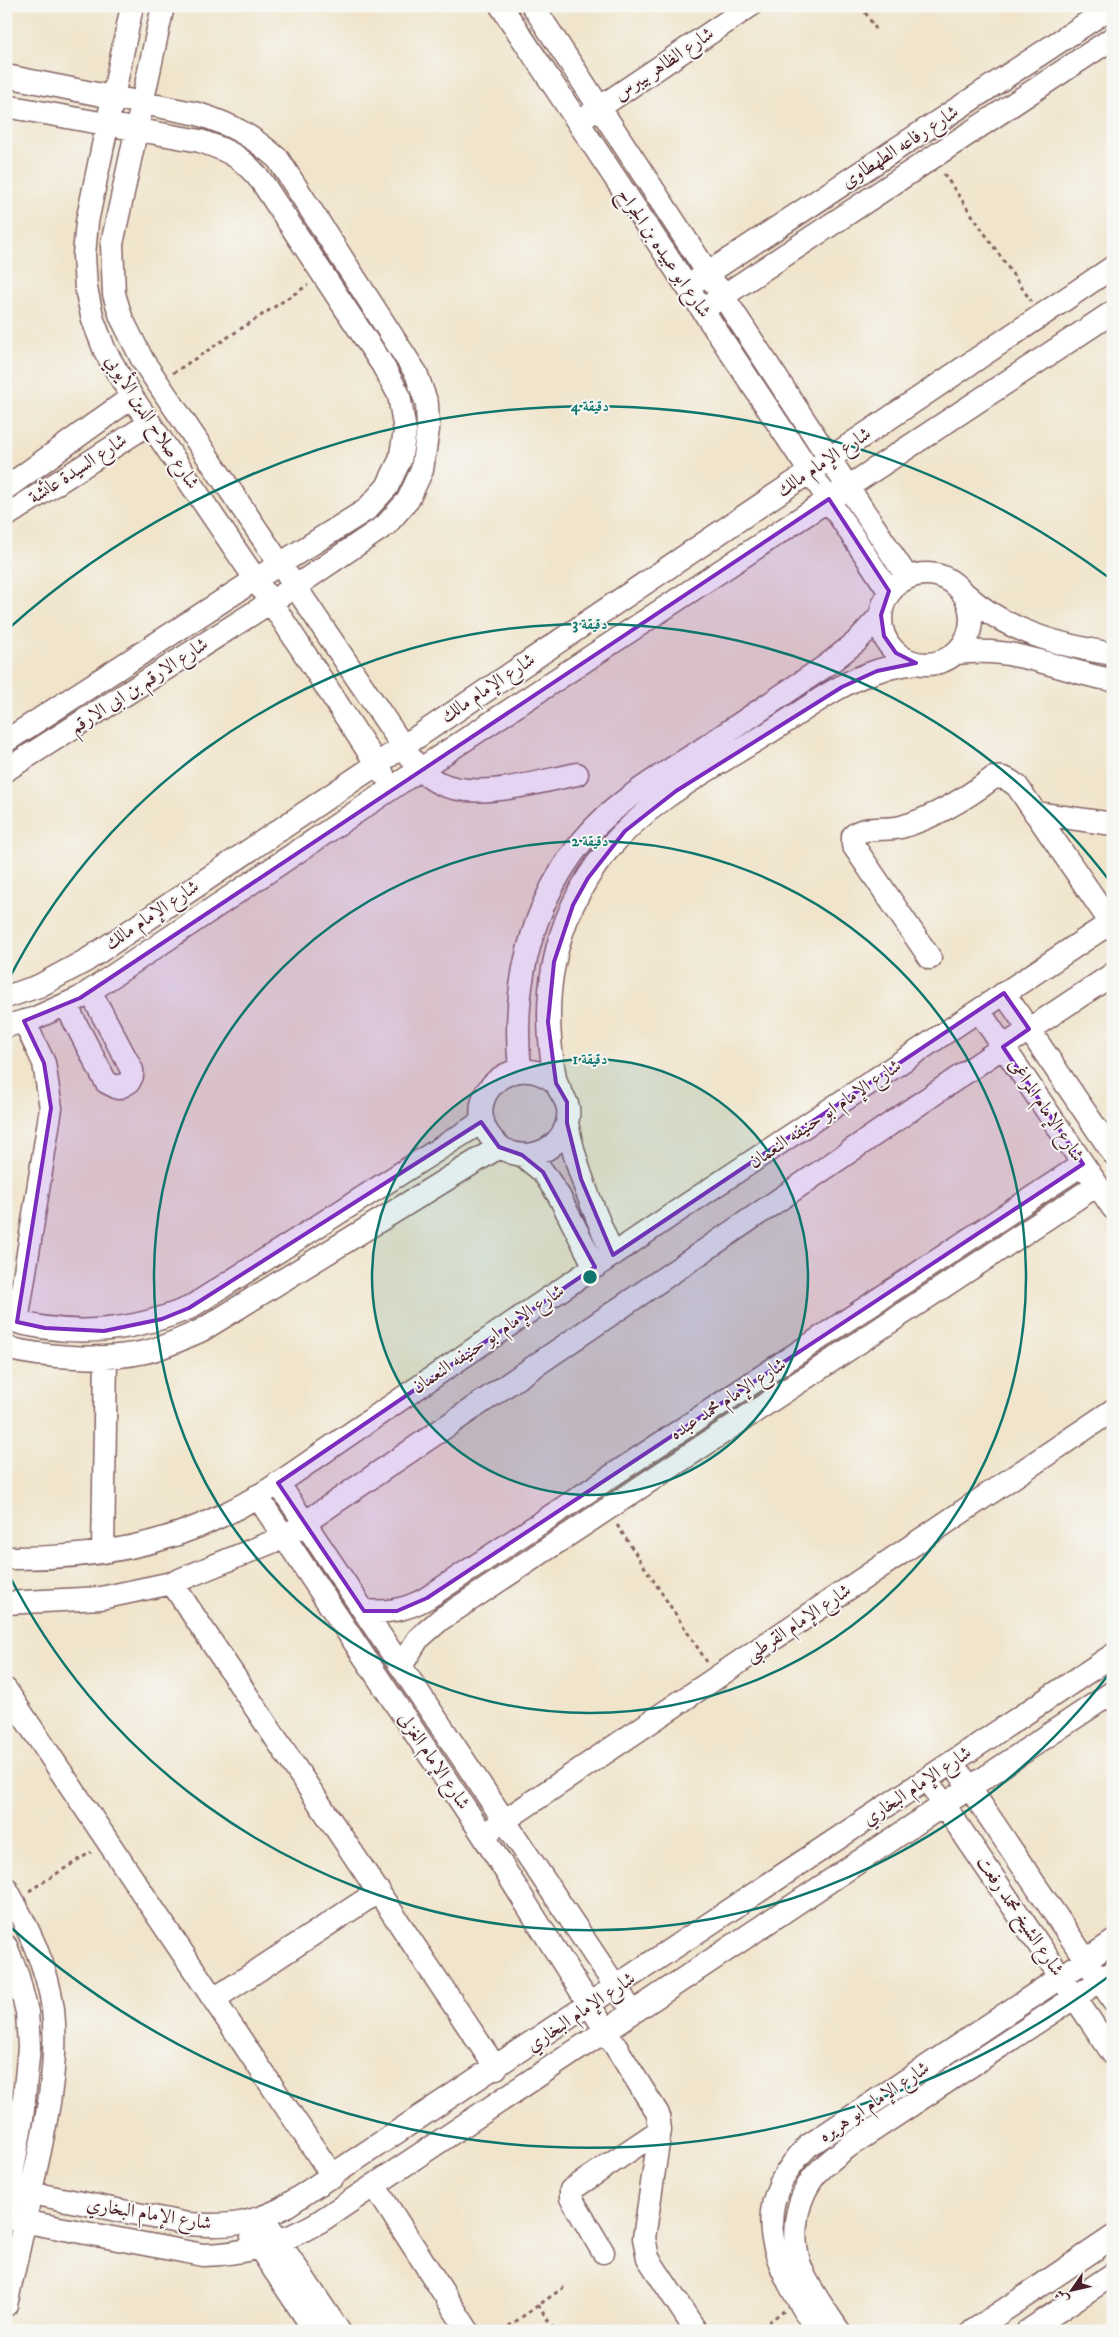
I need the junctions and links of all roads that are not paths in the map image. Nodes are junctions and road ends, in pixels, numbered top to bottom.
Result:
1 (132, 6) edge
2 (163, 6) edge
3 (501, 6) edge
4 (533, 6) edge
5 (750, 6) edge
6 (1113, 6) edge
7 (1074, 31) junction
8 (1113, 38) edge
9 (1089, 54) junction
10 (6, 76) edge
11 (114, 98) junction
12 (143, 104) junction
13 (6, 106) edge
14 (600, 108) junction
15 (577, 122) junction
16 (108, 124) junction
17 (138, 130) junction
18 (1113, 267) edge
19 (708, 274) junction
20 (687, 288) junction
21 (723, 296) junction
22 (702, 310) junction
23 (1113, 312) edge
24 (132, 397) junction
25 (150, 423) junction
26 (829, 458) junction
27 (810, 471) junction
28 (848, 486) junction
29 (6, 488) edge
30 (829, 499) junction
31 (6, 516) edge
32 (281, 563) junction
33 (907, 577) junction
34 (256, 578) junction
35 (296, 586) junction
36 (962, 591) junction
37 (889, 592) junction
38 (271, 602) junction
39 (880, 614) junction
40 (956, 653) junction
41 (1113, 654) edge
42 (916, 663) junction
43 (1113, 680) edge
44 (50, 712) junction
45 (64, 734) junction
46 (6, 741) edge
47 (402, 745) junction
48 (376, 763) junction
49 (6, 770) edge
50 (419, 770) junction
51 (577, 774) dead end
52 (392, 788) junction
53 (1035, 813) junction
54 (1113, 824) edge
55 (1112, 922) edge
56 (930, 958) dead end
57 (1113, 974) edge
58 (90, 991) junction
59 (1004, 994) junction
60 (6, 996) edge
61 (66, 1005) junction
62 (979, 1012) junction
63 (15, 1024) edge
64 (1029, 1029) junction
65 (1003, 1047) junction
66 (520, 1069) junction
67 (556, 1082) junction
68 (483, 1121) junction
69 (567, 1123) junction
70 (499, 1146) junction
71 (1113, 1153) edge
72 (522, 1155) junction
73 (1083, 1164) junction
74 (1097, 1185) junction
75 (1113, 1208) edge
76 (604, 1261) junction
77 (11, 1320) edge
78 (7, 1353) edge
79 (106, 1357) junction
80 (781, 1364) junction
81 (796, 1385) junction
82 (1113, 1410) edge
83 (278, 1483) junction
84 (257, 1496) junction
85 (305, 1522) junction
86 (284, 1537) junction
87 (103, 1552) junction
88 (6, 1558) edge
89 (172, 1583) junction
90 (6, 1604) edge
91 (364, 1611) junction
92 (1113, 1655) edge
93 (401, 1666) junction
94 (6, 1690) edge
95 (1113, 1692) edge
96 (952, 1763) junction
97 (927, 1779) junction
98 (969, 1788) junction
99 (944, 1805) junction
100 (504, 1820) junction
101 (483, 1835) junction
102 (379, 1892) junction
103 (12, 1906) edge
104 (1113, 1942) edge
105 (6, 1946) edge
106 (1086, 1960) junction
107 (43, 1970) junction
108 (12, 1976) edge
109 (1062, 1976) junction
110 (1106, 1976) edge
111 (616, 1988) junction
112 (1075, 1997) junction
113 (214, 1999) junction
114 (1113, 2000) edge
115 (589, 2006) junction
116 (633, 2012) junction
117 (604, 2031) junction
118 (1113, 2054) edge
119 (496, 2068) junction
120 (660, 2130) junction
121 (333, 2177) junction
122 (374, 2185) junction
123 (13, 2194) edge
124 (15, 2220) edge
125 (253, 2221) junction
126 (1113, 2237) edge
127 (269, 2245) junction
128 (603, 2252) dead end
129 (1113, 2274) edge
130 (6, 2305) edge
131 (315, 2331) edge
132 (339, 2331) edge
133 (468, 2331) edge
134 (696, 2331) edge
135 (817, 2331) edge
136 (839, 2331) edge
137 (973, 2331) edge
138 (1028, 2331) edge

1 - 11 street, شارع صلاح الدين الأيوبي
2 - 12 street, شارع صلاح الدين الأيوبي
3 - 15 street, شارع ابو عبيده بن الجراح
4 - 14 street, شارع ابو عبيده بن الجراح
5 - 14 street, شارع الظاهر بيبرس
6 - 7 street, شارع رفاعه الطهطاوى
7 - 9 street
7 - 19 street, شارع رفاعه الطهطاوى
8 - 9 street, شارع رفاعه الطهطاوى
9 - 21 street, شارع رفاعه الطهطاوى
10 - 11 street, شارع الارقم بن ابى الارقم
11 - 12 street, شارع الارقم بن ابى الارقم
11 - 16 street, شارع صلاح الدين الأيوبي
12 - 17 street, شارع صلاح الدين الأيوبي
12 - 35 street, شارع الارقم بن ابى الارقم
13 - 16 street, شارع الارقم بن ابى الارقم
14 - 15 street, شارع الظاهر بيبرس
14 - 19 street, شارع ابو عبيده بن الجراح
15 - 20 street, شارع ابو عبيده بن الجراح
16 - 17 street, شارع الارقم بن ابى الارقم
16 - 24 street, شارع صلاح الدين الأيوبي
17 - 32 street, شارع صلاح الدين الأيوبي
17 - 32 street, شارع الارقم بن ابى الارقم
18 - 26 street, شارع الإمام مالك
19 - 20 street, شارع رفاعه الطهطاوى
19 - 21 street, شارع ابو عبيده بن الجراح
20 - 22 street, شارع ابو عبيده بن الجراح
21 - 22 street, شارع رفاعه الطهطاوى
21 - 26 street, شارع ابو عبيده بن الجراح
22 - 27 street, شارع ابو عبيده بن الجراح
23 - 28 street, شارع الإمام مالك
24 - 25 street, شارع صلاح الدين الأيوبي
24 - 29 street, شارع السيدة عائشة
25 - 31 street, شارع السيدة عائشة
25 - 34 street, شارع صلاح الدين الأيوبي
26 - 27 street, شارع الإمام مالك
26 - 28 street, شارع ابو عبيده بن الجراح
27 - 30 street, شارع ابو عبيده بن الجراح
27 - 47 street, شارع الإمام مالك
28 - 30 street, شارع الإمام مالك
28 - 33 street, شارع ابو عبيده بن الجراح
30 - 37 street, شارع ابو عبيده بن الجراح
30 - 50 street, شارع الإمام مالك
32 - 34 street, شارع الارقم بن ابى الارقم
32 - 35 street, شارع صلاح الدين الأيوبي
33 - 36 street
33 - 37 street
34 - 38 street, شارع صلاح الدين الأيوبي
34 - 44 street, شارع الارقم بن ابى الارقم
35 - 38 street, شارع الارقم بن ابى الارقم
35 - 47 street, شارع صلاح الدين الأيوبي
36 - 40 street
36 - 41 street
37 - 39 street
38 - 45 street, شارع الارقم بن ابى الارقم
38 - 48 street, شارع صلاح الدين الأيوبي
39 - 42 street
39 - 66 street
40 - 42 street
40 - 43 street
42 - 67 street
44 - 45 street
44 - 46 street, شارع الارقم بن ابى الارقم
45 - 49 street, شارع الارقم بن ابى الارقم
47 - 48 street, شارع الإمام مالك
47 - 50 street, شارع صلاح الدين الأيوبي
48 - 52 street, شارع صلاح الدين الأيوبي
48 - 60 street, شارع الإمام مالك
50 - 51 street
50 - 52 street, شارع الإمام مالك
52 - 58 street, شارع الإمام مالك
53 - 54 street
53 - 55 street
53 - 56 street
55 - 59 street, شارع الإمام ابو حنيفه النعمان
57 - 64 street
58 - 61 street, شارع الإمام مالك
58 - 61 street
59 - 62 street, شارع الإمام ابو حنيفه النعمان
59 - 64 street, شارع الإمام المراغى
61 - 63 street, شارع الإمام مالك
62 - 65 street, شارع الإمام المراغى
62 - 76 street, شارع الإمام ابو حنيفه النعمان
63 - 77 street
64 - 65 street
64 - 71 street, شارع الإمام المراغى
65 - 73 street, شارع الإمام المراغى
65 - 85 street
66 - 67 street
66 - 68 street
67 - 69 street
68 - 70 street
68 - 77 street
69 - 72 street
69 - 76 street
70 - 72 street
70 - 79 street
72 - 76 street
73 - 74 street, شارع الإمام المراغى
73 - 80 street, شارع الإمام محمد عبده
74 - 75 street, شارع الإمام المراغى
74 - 81 street, شارع الإمام محمد عبده
76 - 83 street, شارع الإمام ابو حنيفه النعمان
78 - 79 street
79 - 87 street
80 - 81 street
80 - 91 street, شارع الإمام محمد عبده
81 - 93 street, شارع الإمام محمد عبده
82 - 100 street, شارع الإمام القرطبى
83 - 84 street, شارع الإمام ابو حنيفه النعمان
83 - 85 street, شارع الإمام الغزلى
84 - 86 street, شارع الإمام الغزلى
84 - 87 street, شارع الإمام ابو حنيفه النعمان
85 - 86 street
85 - 91 street, شارع الإمام الغزلى
86 - 89 street
86 - 101 street, شارع الإمام الغزلى
87 - 88 street, شارع الإمام ابو حنيفه النعمان
89 - 90 street
89 - 102 street
91 - 93 street, شارع الإمام الغزلى
92 - 96 street, شارع الإمام البخاري
93 - 100 street, شارع الإمام الغزلى
94 - 113 street
95 - 98 street, شارع الإمام البخاري
96 - 97 street, شارع الإمام البخاري
96 - 98 street, شارع الشيخ محمد رفعت
97 - 99 street, شارع الشيخ محمد رفعت
97 - 111 street, شارع الإمام البخاري
98 - 99 street, شارع الإمام البخاري
98 - 106 street, شارع الشيخ محمد رفعت
99 - 109 street, شارع الشيخ محمد رفعت
99 - 116 street, شارع الإمام البخاري
100 - 101 street, شارع الإمام القرطبى
100 - 111 street, شارع الإمام الغزلى
101 - 115 street, شارع الإمام الغزلى
102 - 113 street
102 - 119 street
103 - 107 street
104 - 106 street, شارع الإمام ابو هريره
105 - 108 street
106 - 109 street, شارع الإمام ابو هريره
106 - 110 street, شارع الشيخ محمد رفعت
107 - 108 street
107 - 123 street
108 - 123 street
109 - 112 street, شارع الشيخ محمد رفعت
109 - 135 street, شارع الإمام ابو هريره
110 - 112 street, شارع الإمام ابو هريره
110 - 114 street, شارع الشيخ محمد رفعت
111 - 115 street, شارع الإمام البخاري
111 - 116 street, شارع الإمام الغزلى
112 - 118 street, شارع الشيخ محمد رفعت
112 - 136 street, شارع الإمام ابو هريره
113 - 121 street
115 - 117 street, شارع الإمام الغزلى
115 - 119 street, شارع الإمام البخاري
116 - 117 street, شارع الإمام البخاري
117 - 120 street, شارع الإمام الغزلى
117 - 122 street, شارع الإمام البخاري
119 - 121 street, شارع الإمام البخاري
120 - 128 street
120 - 134 street
121 - 125 street, شارع الإمام البخاري
122 - 127 street, شارع الإمام البخاري
122 - 133 street
123 - 124 street
123 - 125 street, شارع الإمام البخاري
124 - 127 street, شارع الإمام البخاري
124 - 130 street
125 - 127 street
126 - 137 street
127 - 131 street
127 - 132 street
129 - 138 street

